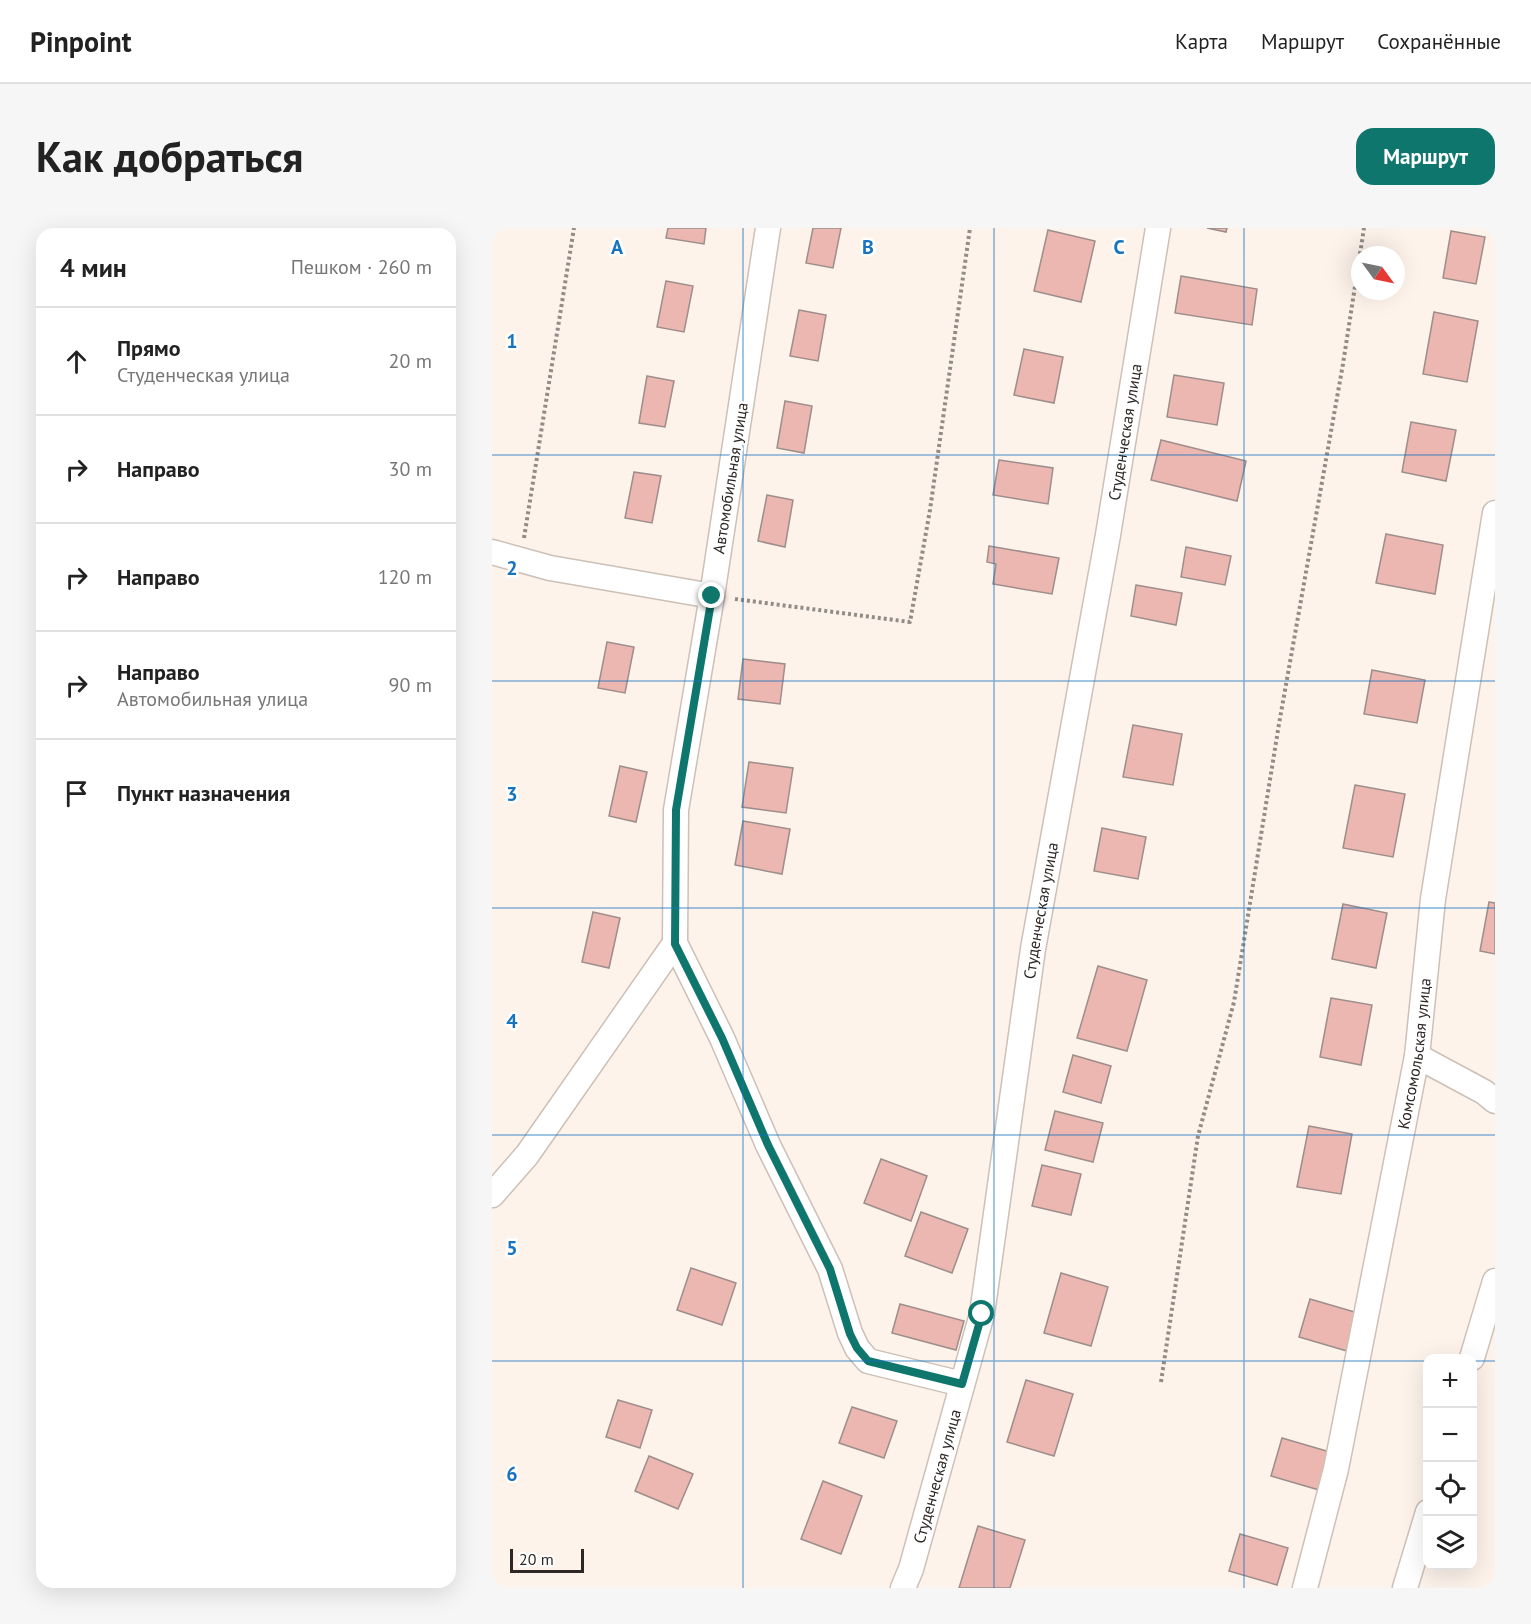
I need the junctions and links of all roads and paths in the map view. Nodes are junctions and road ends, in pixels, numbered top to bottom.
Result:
1 (574, 228) edge
2 (768, 228) edge
3 (970, 228) edge
4 (1158, 228) edge
5 (1364, 228) edge
6 (1495, 513) edge
7 (492, 552) edge
8 (520, 560) junction
9 (712, 596) junction
10 (675, 944) junction
11 (1418, 1056) junction
12 (1495, 1101) edge
13 (492, 1196) edge
14 (1495, 1281) edge
15 (1473, 1354) edge
16 (1161, 1382) dead end
17 (962, 1384) junction
18 (1427, 1516) edge
19 (903, 1588) edge
20 (1305, 1588) edge
21 (1405, 1588) edge

1 - 8 path
2 - 9 street, Автомобильная улица
3 - 9 path
4 - 17 street, Студенческая улица
5 - 16 path
6 - 11 street, Комсомольская улица
7 - 8 street
8 - 9 street
9 - 10 street, Автомобильная улица
10 - 13 street
10 - 17 street
11 - 12 street
11 - 20 street, Комсомольская улица
14 - 15 street
17 - 19 street, Студенческая улица
18 - 21 street

